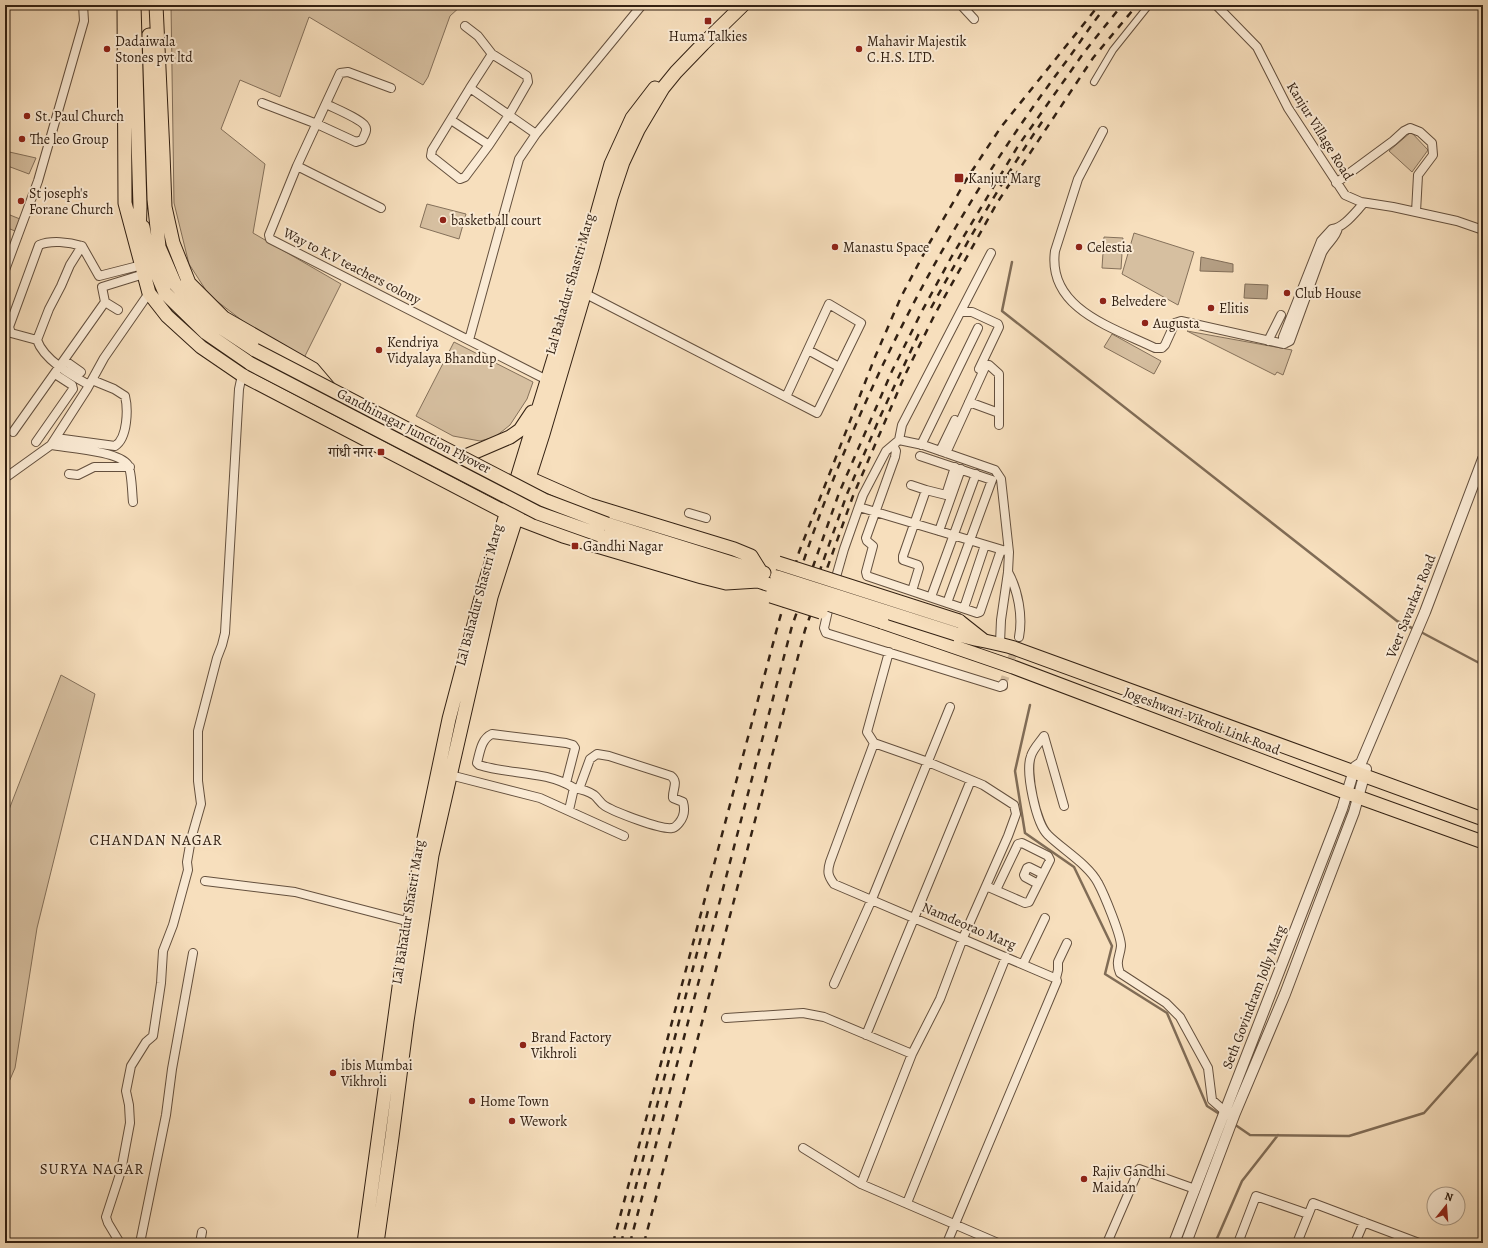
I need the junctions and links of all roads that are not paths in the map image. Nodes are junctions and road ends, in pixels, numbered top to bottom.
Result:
1 (83, 5) edge
2 (124, 5) edge
3 (134, 5) edge
4 (148, 5) edge
5 (156, 5) edge
6 (642, 5) edge
7 (732, 5) edge
8 (743, 5) edge
9 (961, 5) edge
10 (1149, 5) edge
11 (1216, 5) edge
12 (974, 19) dead end
13 (465, 26) dead end
14 (492, 54) junction
15 (1094, 82) dead end
16 (391, 88) dead end
17 (470, 88) junction
18 (262, 103) dead end
19 (326, 104) junction
20 (509, 115) junction
21 (451, 120) junction
22 (318, 124) junction
23 (1103, 131) dead end
24 (536, 134) junction
25 (489, 145) junction
26 (297, 166) junction
27 (1336, 183) junction
28 (1364, 203) junction
29 (140, 207) junction
30 (155, 208) junction
31 (381, 208) dead end
32 (1416, 212) junction
33 (1483, 230) edge
34 (170, 231) junction
35 (82, 246) junction
36 (991, 254) dead end
37 (141, 264) junction
38 (5, 270) edge
39 (98, 276) junction
40 (102, 287) junction
41 (149, 293) junction
42 (584, 293) junction
43 (105, 302) junction
44 (118, 310) dead end
45 (961, 312) junction
46 (1281, 315) dead end
47 (978, 328) dead end
48 (37, 340) junction
49 (470, 340) junction
50 (1268, 340) junction
51 (808, 350) junction
52 (61, 363) junction
53 (840, 367) junction
54 (81, 372) dead end
55 (55, 374) junction
56 (242, 375) junction
57 (547, 380) junction
58 (90, 382) junction
59 (786, 397) junction
60 (539, 402) junction
61 (969, 402) junction
62 (999, 413) junction
63 (999, 426) dead end
64 (13, 432) dead end
65 (36, 442) dead end
66 (53, 442) junction
67 (896, 442) junction
68 (921, 445) junction
69 (943, 452) junction
70 (920, 456) dead end
71 (1483, 459) edge
72 (454, 461) junction
73 (130, 467) junction
74 (958, 468) junction
75 (69, 474) dead end
76 (976, 474) junction
77 (5, 478) edge
78 (522, 478) junction
79 (911, 484) dead end
80 (926, 490) junction
81 (948, 496) junction
82 (133, 502) dead end
83 (859, 506) junction
84 (875, 512) junction
85 (689, 513) dead end
86 (511, 516) junction
87 (706, 518) dead end
88 (913, 523) junction
89 (939, 531) junction
90 (954, 535) junction
91 (970, 540) junction
92 (986, 545) junction
93 (1005, 551) junction
94 (1008, 572) junction
95 (759, 577) junction
96 (774, 586) junction
97 (912, 591) junction
98 (487, 596) junction
99 (931, 597) junction
100 (947, 603) junction
101 (964, 608) junction
102 (957, 628) junction
103 (1019, 637) tunnel mouth
104 (1000, 643) junction
105 (889, 652) junction
106 (1003, 684) dead end
107 (950, 707) dead end
108 (874, 743) junction
109 (928, 762) junction
110 (1360, 770) junction
111 (450, 775) junction
112 (972, 780) junction
113 (573, 787) junction
114 (1352, 795) junction
115 (1064, 806) dead end
116 (569, 810) junction
117 (1483, 819) edge
118 (624, 836) dead end
119 (1483, 842) edge
120 (1043, 874) junction
121 (205, 880) dead end
122 (1038, 884) junction
123 (986, 886) junction
124 (996, 890) junction
125 (872, 899) junction
126 (915, 917) junction
127 (1045, 918) dead end
128 (416, 923) junction
129 (963, 938) junction
130 (1067, 943) dead end
131 (193, 953) dead end
132 (1006, 957) junction
133 (1023, 964) junction
134 (1056, 978) junction
135 (834, 984) dead end
136 (726, 1018) dead end
137 (866, 1035) junction
138 (912, 1054) junction
139 (394, 1074) junction
140 (1229, 1116) junction
141 (1217, 1131) junction
142 (1227, 1135) junction
143 (804, 1148) dead end
144 (861, 1184) junction
145 (1195, 1189) junction
146 (907, 1203) junction
147 (1308, 1214) junction
148 (1364, 1222) junction
149 (955, 1224) junction
150 (202, 1232) dead end
151 (1415, 1242) edge
152 (120, 1243) edge
153 (140, 1243) edge
154 (200, 1243) edge
155 (364, 1243) edge
156 (377, 1243) edge
157 (947, 1243) edge
158 (998, 1243) edge
159 (1108, 1243) edge
160 (1174, 1243) edge
161 (1186, 1243) edge
162 (1238, 1243) edge
163 (1297, 1243) edge
164 (1355, 1243) edge

1 - 38 street
2 - 37 main road
3 - 29 main road
4 - 30 main road, Gandhinagar Junction Flyover
5 - 34 main road
6 - 24 street
7 - 57 main road, Lal Bahadur Shastri Marg
8 - 42 main road, Lal Bahadur Shastri Marg
9 - 12 street
10 - 15 street
11 - 27 street, Kanjur Village Road
13 - 14 street
14 - 17 street
14 - 20 street
16 - 19 street, Way to K.V teachers colony
17 - 20 street
17 - 21 street
18 - 22 street
19 - 22 street, Way to K.V teachers colony
19 - 22 street
20 - 24 street
20 - 25 street
21 - 25 street
21 - 25 street
22 - 26 street, Way to K.V teachers colony
23 - 50 street
24 - 49 street
26 - 31 street
26 - 49 street, Way to K.V teachers colony
27 - 28 street, Kanjur Village Road
27 - 32 street
28 - 32 street, Kanjur Village Road
28 - 50 street
29 - 37 main road
29 - 95 main road, Gandhinagar Junction Flyover, bridge
30 - 34 main road
30 - 95 main road, Gandhinagar Junction Flyover, bridge
32 - 33 street, Kanjur Village Road
34 - 72 main road
35 - 39 street
35 - 48 street
35 - 48 street
36 - 45 street
37 - 39 street
37 - 40 street
37 - 41 main road
39 - 40 street
40 - 43 street
41 - 56 main road
41 - 58 street
42 - 59 street
42 - 78 main road, Lal Bahadur Shastri Marg
43 - 44 street
43 - 52 street
45 - 67 street
45 - 69 street
46 - 50 street
47 - 68 street
48 - 52 street
49 - 57 street, Way to K.V teachers colony
51 - 53 street
51 - 53 street
51 - 59 street
52 - 54 street
52 - 55 street
52 - 58 street
53 - 59 street
55 - 64 street
55 - 65 street
56 - 86 main road
56 - 152 street
57 - 60 main road, Lal Bahadur Shastri Marg
58 - 66 street
58 - 66 street
60 - 72 main road
60 - 78 main road, Lal Bahadur Shastri Marg
61 - 62 street
61 - 62 street
61 - 69 street
62 - 63 street
66 - 73 street
66 - 77 street
67 - 68 street
67 - 83 street
67 - 84 street
68 - 69 street
69 - 93 street
70 - 74 street
71 - 110 street, Veer Savarkar Road
72 - 78 main road
73 - 75 street
73 - 82 street
74 - 76 street
74 - 81 street
76 - 90 street
76 - 91 street
78 - 86 main road, Lal Bahadur Shastri Marg
78 - 95 main road
79 - 80 street
80 - 81 street
80 - 88 street
81 - 89 street
83 - 84 street
83 - 105 street
84 - 88 street
84 - 97 street
85 - 87 street
86 - 95 main road
86 - 98 main road, Lal Bahadur Shastri Marg
88 - 89 street
88 - 97 street
89 - 90 street
90 - 91 street
90 - 99 street
91 - 92 street
91 - 100 street
92 - 93 street
92 - 101 street
93 - 94 street
93 - 101 street
94 - 103 street
94 - 104 street
95 - 96 main road
95 - 96 main road
95 - 102 main road, bridge
96 - 102 main road, bridge
96 - 114 main road, Jogeshwari-Vikroli Link Road, bridge
97 - 99 street
98 - 111 main road, Lal Bahadur Shastri Marg
98 - 128 main road, Lal Bahadur Shastri Marg
99 - 100 street
100 - 101 street
102 - 104 main road, Jogeshwari-Vikroli Link Road
104 - 110 main road, Jogeshwari-Vikroli Link Road
105 - 106 street
105 - 108 street
107 - 109 street
108 - 109 street
108 - 125 street, Namdeorao Marg
109 - 112 street
109 - 125 street
110 - 114 street
110 - 117 main road, Jogeshwari-Vikroli Link Road
111 - 116 street
111 - 128 main road, Lal Bahadur Shastri Marg
112 - 123 street
112 - 126 street
113 - 113 street
113 - 113 street
113 - 116 street
114 - 119 main road, Jogeshwari-Vikroli Link Road
114 - 140 street
115 - 140 street
116 - 118 street
120 - 122 street
120 - 122 street
120 - 124 street
121 - 128 street
122 - 124 street
123 - 124 street
123 - 129 street
125 - 126 street, Namdeorao Marg
125 - 135 street
126 - 129 street, Namdeorao Marg
126 - 137 street
127 - 133 street
128 - 139 main road, Lal Bahadur Shastri Marg
129 - 132 street, Namdeorao Marg
129 - 138 street
130 - 134 street
131 - 153 street
132 - 133 street, Namdeorao Marg
132 - 146 street
133 - 134 street, Namdeorao Marg
134 - 149 street
136 - 137 street
137 - 138 street
138 - 144 street
139 - 155 main road, Lal Bahadur Shastri Marg
139 - 156 main road, Lal Bahadur Shastri Marg
140 - 141 street
140 - 142 street
141 - 142 street
141 - 145 street
142 - 161 street
143 - 144 street
144 - 146 street
145 - 159 street
145 - 160 street
146 - 149 street
147 - 148 street
147 - 162 street
147 - 163 street
148 - 151 street
148 - 164 street
149 - 157 street
149 - 158 street
150 - 154 street

